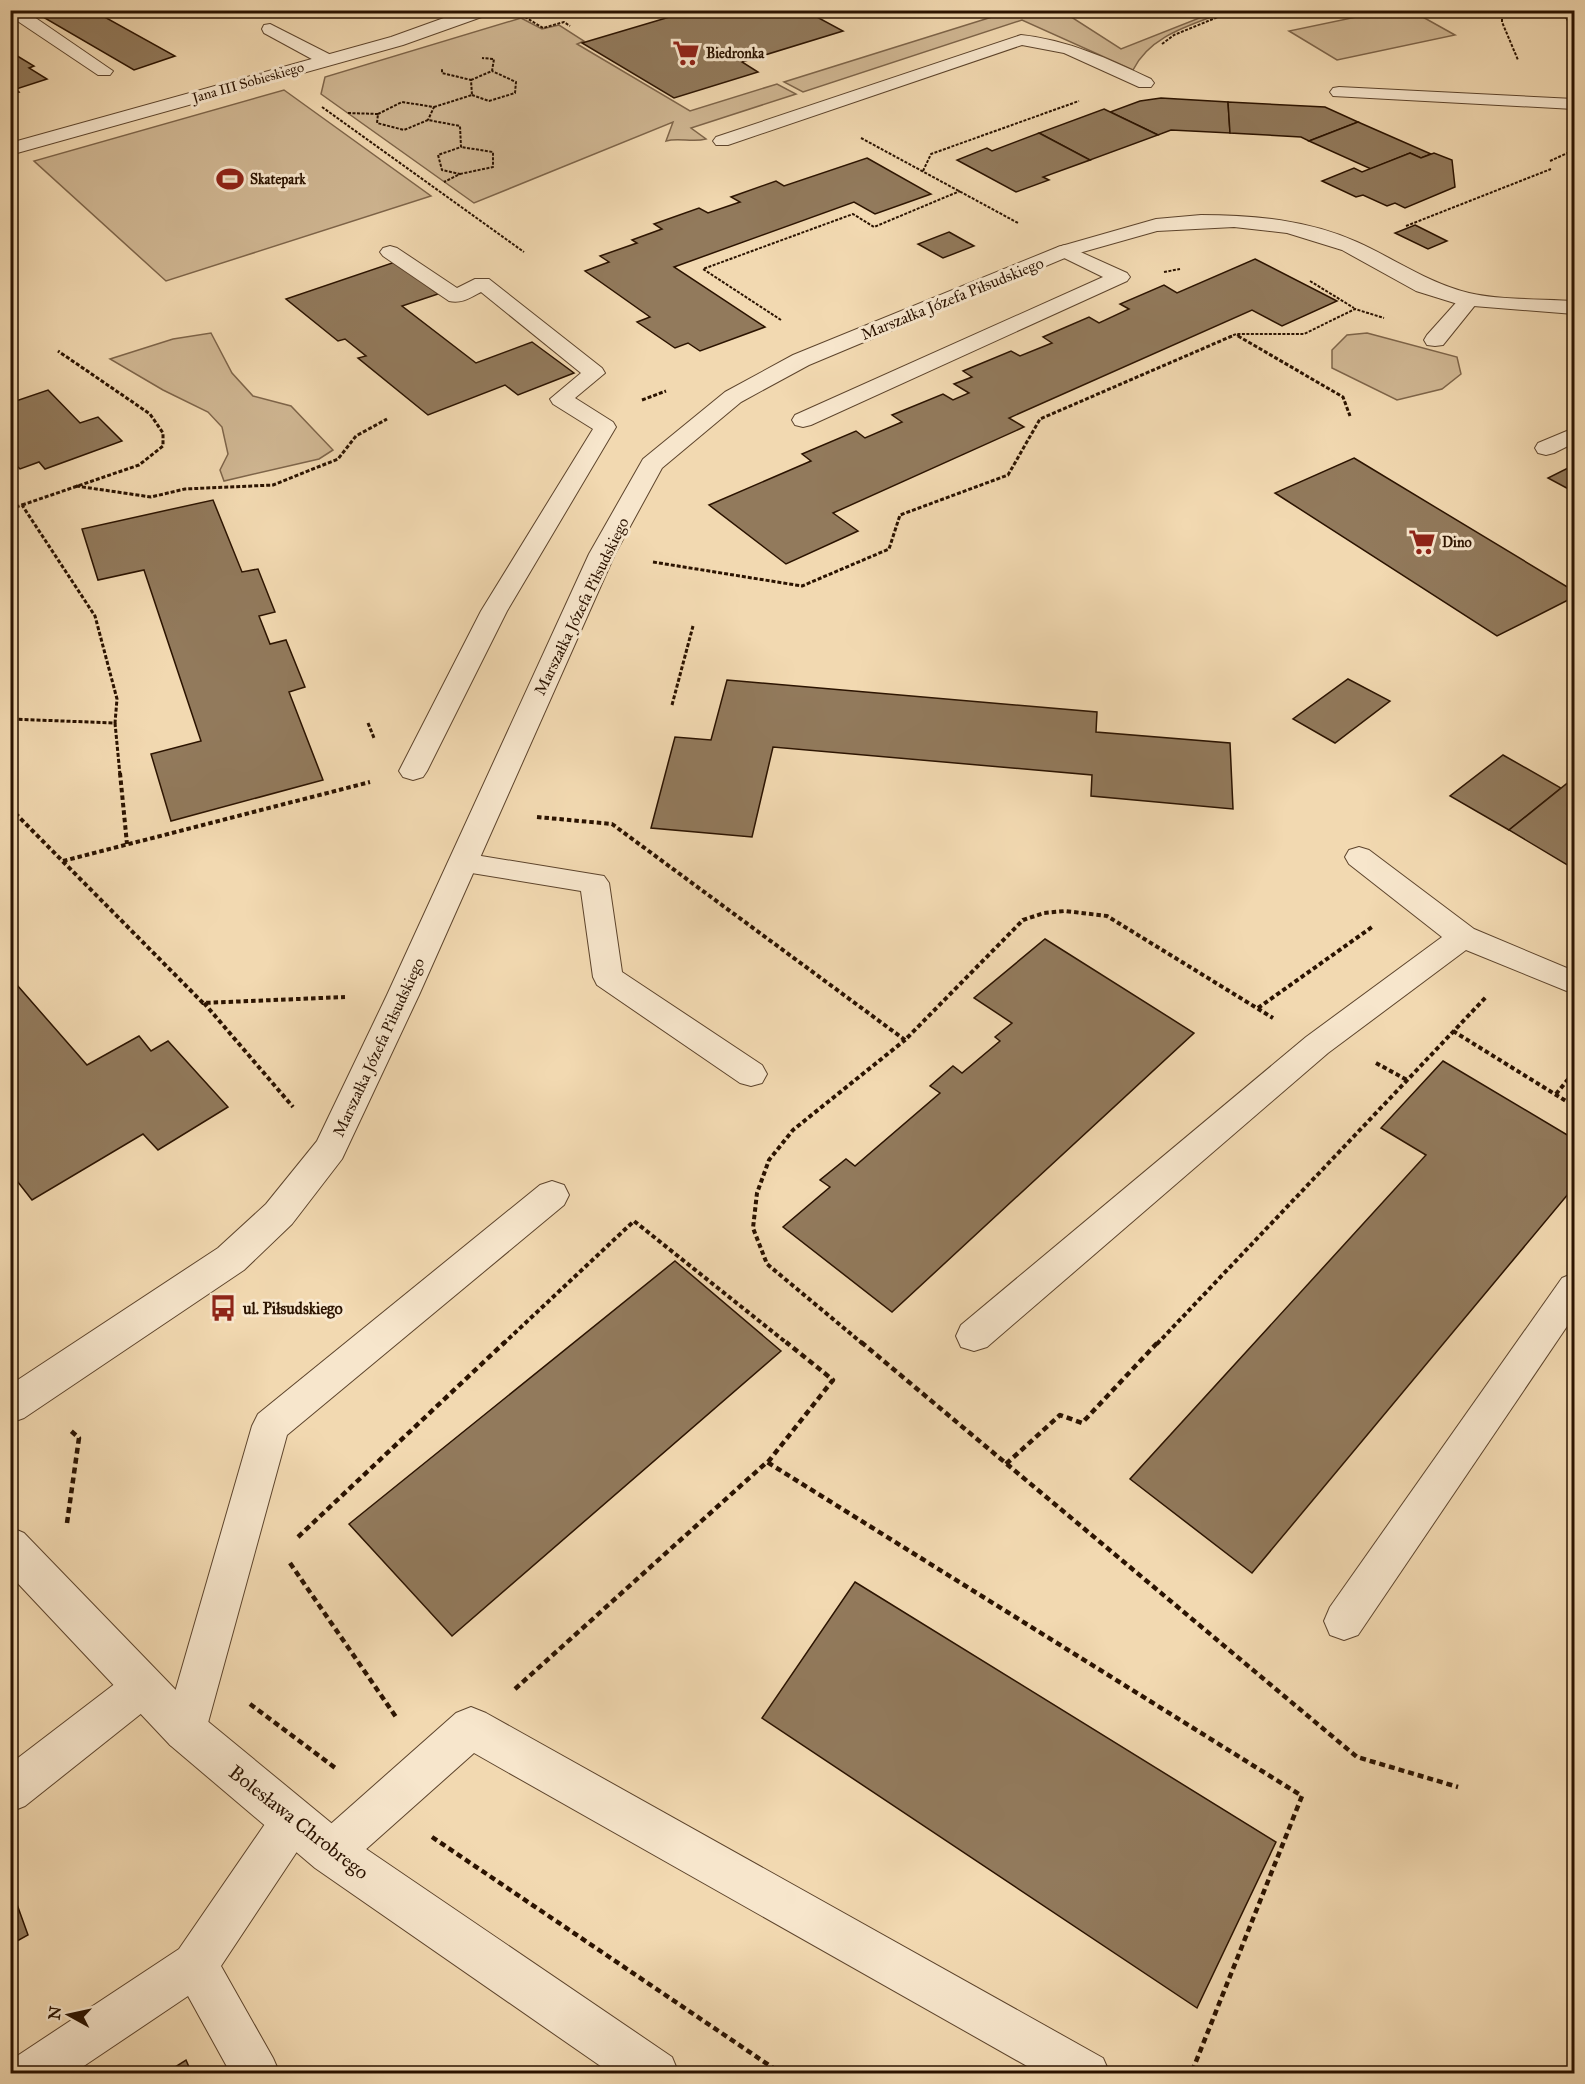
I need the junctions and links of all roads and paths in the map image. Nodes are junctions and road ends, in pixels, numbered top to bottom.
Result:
1 (12, 10) edge
2 (484, 10) edge
3 (1235, 10) edge
4 (1570, 10) edge
5 (522, 15) dead end
6 (1575, 17) edge
7 (570, 26) dead end
8 (270, 29) dead end
9 (483, 58) dead end
10 (327, 60) junction
11 (442, 67) dead end
12 (104, 71) dead end
13 (492, 71) junction
14 (471, 80) junction
15 (1140, 83) junction
16 (1339, 92) dead end
17 (472, 95) junction
18 (316, 102) dead end
19 (1575, 104) edge
20 (434, 107) junction
21 (348, 113) dead end
22 (378, 114) junction
23 (428, 120) junction
24 (861, 138) dead end
25 (722, 141) dead end
26 (461, 147) junction
27 (10, 149) edge
28 (1575, 150) edge
29 (1550, 161) dead end
30 (923, 171) junction
31 (460, 174) junction
32 (444, 182) dead end
33 (960, 192) junction
34 (1022, 225) dead end
35 (1065, 251) junction
36 (390, 252) dead end
37 (524, 252) dead end
38 (1185, 267) dead end
39 (1120, 277) junction
40 (1306, 279) dead end
41 (1468, 300) junction
42 (1575, 308) edge
43 (1355, 309) junction
44 (786, 323) dead end
45 (1236, 334) junction
46 (1437, 338) joint
47 (58, 351) dead end
48 (1350, 416) dead end
49 (387, 419) dead end
50 (803, 420) dead end
51 (1575, 435) edge
52 (1546, 448) dead end
53 (76, 486) junction
54 (22, 505) junction
55 (10, 509) edge
56 (602, 554) junction
57 (693, 626) dead end
58 (672, 705) dead end
59 (10, 718) edge
60 (115, 723) junction
61 (413, 771) joint
62 (10, 808) edge
63 (485, 813) junction
64 (127, 845) junction
65 (1359, 856) dead end
66 (63, 861) junction
67 (463, 863) junction
68 (1413, 898) junction
69 (1463, 937) junction
70 (1520, 961) junction
71 (1575, 983) edge
72 (403, 995) junction
73 (203, 1003) junction
74 (1258, 1008) junction
75 (1453, 1031) junction
76 (905, 1040) junction
77 (1317, 1045) junction
78 (1575, 1072) edge
79 (751, 1074) dead end
80 (1556, 1094) junction
81 (1575, 1106) edge
82 (330, 1149) junction
83 (552, 1195) dead end
84 (1575, 1288) edge
85 (974, 1336) dead end
86 (20, 1400) edge
87 (767, 1462) junction
88 (1006, 1464) junction
89 (66, 1535) dead end
90 (291, 1544) dead end
91 (10, 1546) edge
92 (289, 1561) dead end
93 (1344, 1621) dead end
94 (202, 1668) junction
95 (143, 1687) junction
96 (471, 1728) junction
97 (185, 1730) junction
98 (429, 1765) junction
99 (1458, 1787) dead end
100 (10, 1791) edge
101 (384, 1805) junction
102 (293, 1820) junction
103 (331, 1852) junction
104 (195, 1965) junction
105 (30, 2073) edge
106 (257, 2073) edge
107 (655, 2073) edge
108 (782, 2073) edge
109 (1087, 2073) edge
110 (1191, 2073) edge

1 - 12 lane
2 - 10 street, Jana III Sobieskiego
3 - 15 path
4 - 6 street
5 - 7 path
8 - 10 lane
9 - 13 path
10 - 27 street, Jana III Sobieskiego
11 - 14 path
13 - 14 path
13 - 17 path
14 - 17 path
15 - 25 lane
15 - 30 path
16 - 19 lane
17 - 20 path
18 - 37 path
20 - 22 path
20 - 23 path
21 - 22 path
22 - 23 path
23 - 26 path
24 - 30 path
26 - 31 path
26 - 31 path
28 - 29 path
30 - 33 path
31 - 32 path
33 - 34 path
33 - 44 path
35 - 39 lane
35 - 41 street, Marszałka Józefa Piłsudskiego
35 - 56 street, Marszałka Józefa Piłsudskiego
36 - 61 lane
38 - 39 path
39 - 50 lane
40 - 43 path
41 - 42 street, Marszałka Józefa Piłsudskiego
41 - 46 lane
43 - 45 path
43 - 46 path
45 - 48 path
45 - 56 path
47 - 53 path
49 - 53 path
51 - 52 lane
53 - 54 path
54 - 55 path
54 - 60 path
56 - 63 street, Marszałka Józefa Piłsudskiego
57 - 58 path
59 - 60 path
60 - 64 path
61 - 64 path
62 - 66 path
63 - 67 street, Marszałka Józefa Piłsudskiego
63 - 76 path
64 - 66 path
65 - 68 lane
66 - 73 path
67 - 72 street, Marszałka Józefa Piłsudskiego
67 - 79 lane
68 - 69 lane
68 - 74 path
69 - 70 lane
69 - 77 lane
70 - 71 lane
70 - 75 path
72 - 73 path
72 - 82 street, Marszałka Józefa Piłsudskiego
73 - 82 path
74 - 76 path
74 - 77 path
75 - 80 path
75 - 88 path
76 - 88 path
77 - 85 lane
78 - 80 path
80 - 81 path
82 - 86 street, Marszałka Józefa Piłsudskiego
83 - 94 lane
84 - 93 lane
86 - 89 path
87 - 90 path
87 - 96 path
87 - 110 path
88 - 99 path
91 - 95 street, Bolesława Chrobrego
92 - 98 path
94 - 97 lane
94 - 101 path
95 - 97 street, Bolesława Chrobrego
95 - 100 lane
96 - 98 lane
96 - 109 lane
97 - 102 street, Bolesława Chrobrego
98 - 101 lane
101 - 103 lane
101 - 108 path
102 - 103 street, Bolesława Chrobrego
102 - 104 lane
103 - 107 street, Bolesława Chrobrego
104 - 105 lane
104 - 106 lane

